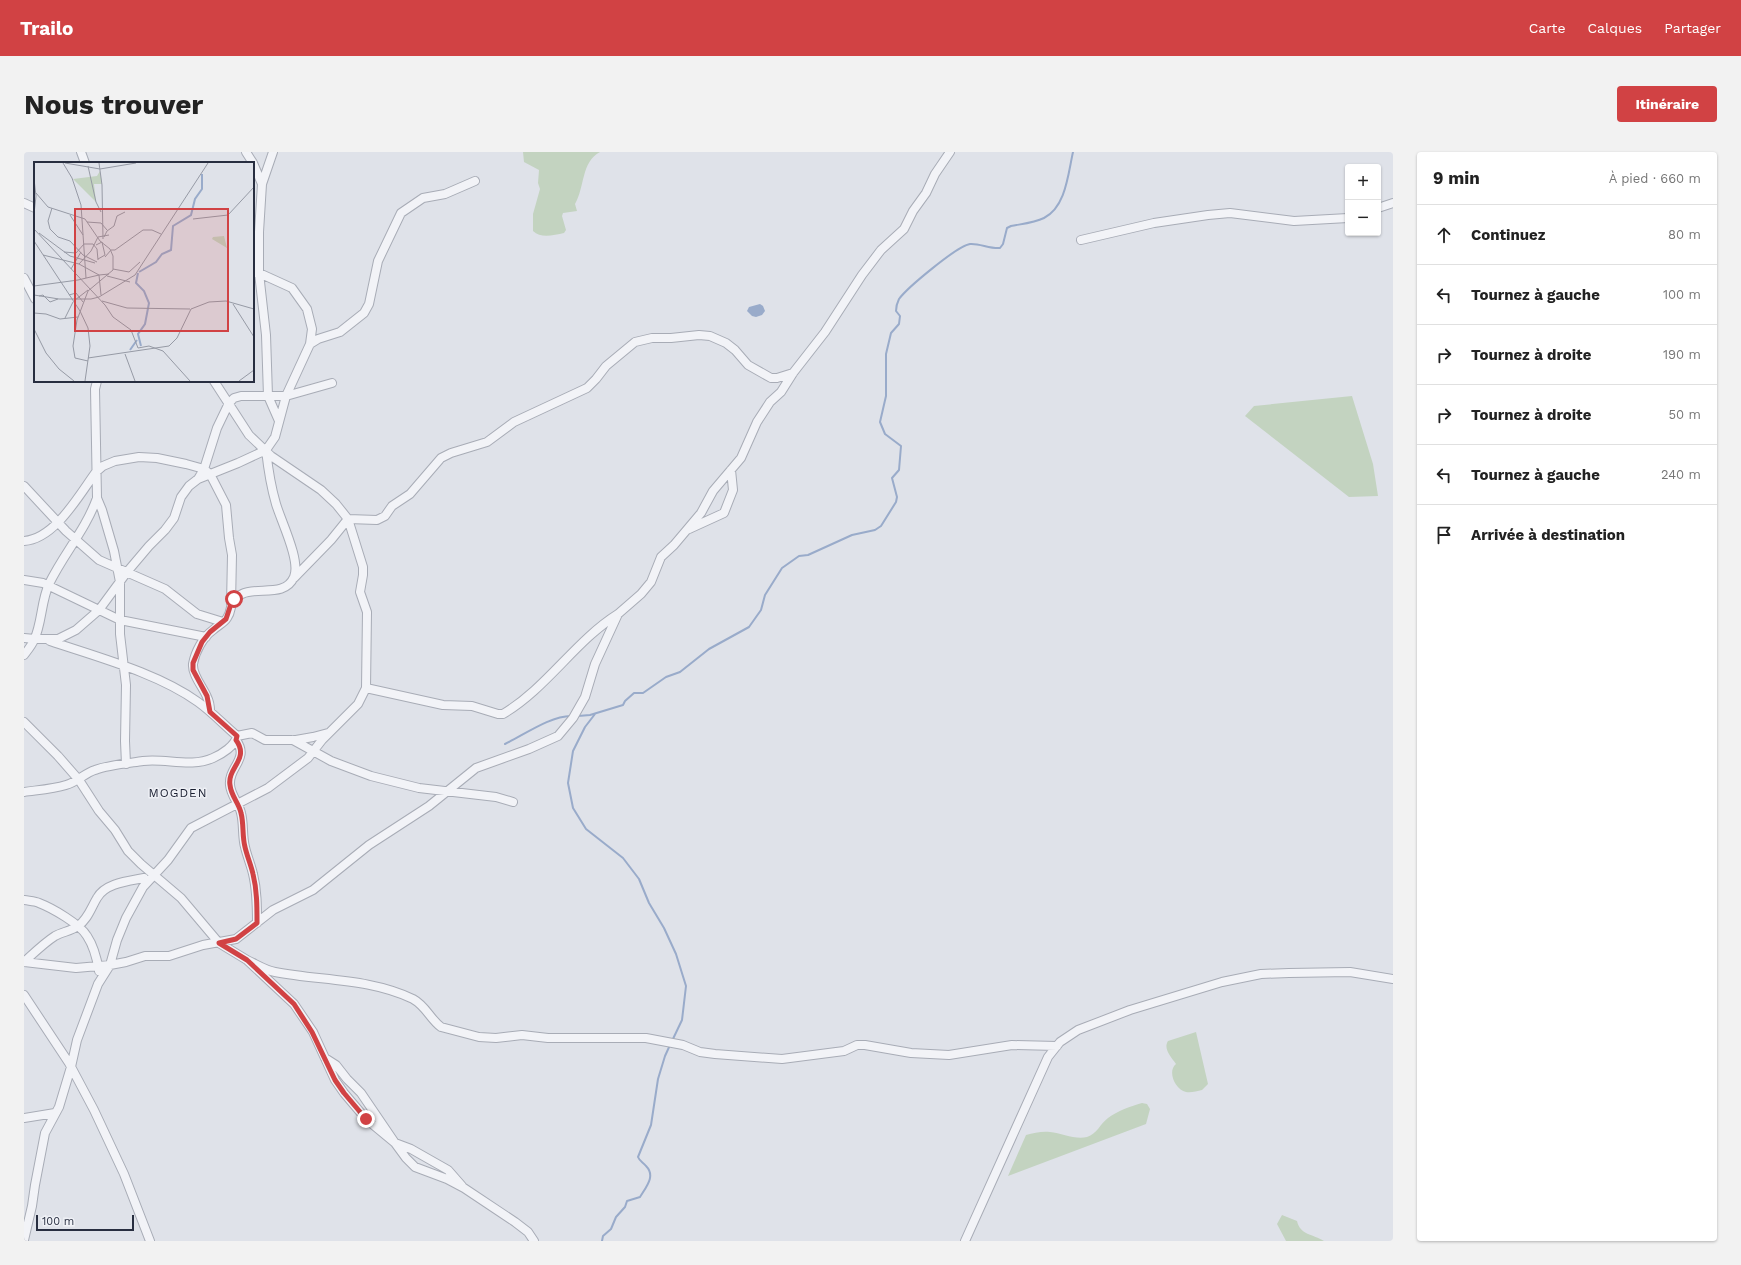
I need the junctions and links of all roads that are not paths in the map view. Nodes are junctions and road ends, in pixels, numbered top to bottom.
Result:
1 (81, 152) edge
2 (246, 152) edge
3 (273, 152) edge
4 (950, 152) edge
5 (85, 162) edge
6 (252, 162) edge
7 (254, 165) edge
8 (475, 181) dead end
9 (262, 184) junction
10 (24, 203) edge
11 (1393, 203) edge
12 (1381, 207) edge
13 (34, 208) edge
14 (1345, 218) edge
15 (1081, 240) dead end
16 (256, 273) edge
17 (24, 278) edge
18 (34, 297) edge
19 (310, 344) junction
20 (793, 373) junction
21 (215, 382) edge
22 (332, 383) dead end
23 (96, 385) edge
24 (268, 396) junction
25 (286, 396) junction
26 (229, 403) junction
27 (279, 421) junction
28 (266, 450) junction
29 (731, 470) junction
30 (96, 472) junction
31 (207, 472) junction
32 (24, 486) edge
33 (97, 498) junction
34 (348, 519) junction
35 (59, 522) junction
36 (686, 530) junction
37 (24, 541) edge
38 (76, 541) junction
39 (117, 569) junction
40 (126, 572) junction
41 (294, 578) junction
42 (24, 580) edge
43 (120, 582) junction
44 (48, 585) junction
45 (231, 604) junction
46 (99, 610) junction
47 (618, 614) junction
48 (120, 620) junction
49 (223, 622) junction
50 (206, 637) junction
51 (24, 638) edge
52 (35, 639) junction
53 (46, 640) junction
54 (24, 655) edge
55 (125, 667) junction
56 (366, 688) junction
57 (210, 712) junction
58 (24, 722) edge
59 (329, 733) junction
60 (236, 738) junction
61 (291, 740) junction
62 (314, 750) junction
63 (126, 764) junction
64 (79, 780) junction
65 (448, 790) junction
66 (24, 792) edge
67 (513, 802) dead end
68 (239, 804) junction
69 (141, 864) junction
70 (155, 875) junction
71 (144, 878) junction
72 (143, 887) junction
73 (24, 900) edge
74 (257, 923) junction
75 (78, 926) junction
76 (219, 943) junction
77 (247, 960) junction
78 (24, 962) edge
79 (110, 965) junction
80 (98, 966) junction
81 (1393, 979) edge
82 (101, 980) junction
83 (24, 995) edge
84 (1057, 1046) junction
85 (324, 1057) junction
86 (71, 1068) junction
87 (55, 1113) junction
88 (24, 1118) edge
89 (395, 1143) junction
90 (464, 1188) junction
91 (24, 1240) edge
92 (150, 1241) edge
93 (534, 1241) edge
94 (965, 1241) edge

1 - 5 street
2 - 6 street
3 - 9 street
4 - 20 street
7 - 9 street
8 - 19 street
9 - 16 street
10 - 13 street
11 - 12 street
14 - 15 street
16 - 19 street
16 - 24 street
17 - 18 street
19 - 25 street
20 - 29 street
20 - 34 street
21 - 26 street
22 - 25 street
23 - 30 street
24 - 25 street
24 - 26 street
24 - 27 street
25 - 27 street
26 - 28 street
26 - 31 street
27 - 28 street
28 - 31 street
28 - 34 street
28 - 41 street
29 - 36 street
29 - 36 street
30 - 31 street
30 - 33 street
30 - 35 street
31 - 40 street
31 - 45 street
32 - 35 street
33 - 38 street
33 - 39 street
34 - 41 street
34 - 56 street
35 - 37 street
35 - 38 street
36 - 47 street
38 - 39 street
38 - 44 street
39 - 40 street
39 - 43 street
40 - 43 street
40 - 49 street
41 - 45 street
42 - 44 street
43 - 46 street
43 - 48 street
44 - 46 street
44 - 52 street
45 - 49 street
46 - 48 street
46 - 53 street
47 - 56 street
47 - 65 street
48 - 50 street
48 - 55 street
49 - 50 street
50 - 57 street
51 - 52 street
52 - 53 street
52 - 54 street
53 - 55 street
55 - 57 street
55 - 63 street
56 - 59 street
57 - 60 street
58 - 64 street
59 - 61 street
59 - 62 street
60 - 61 street
60 - 63 street
60 - 68 street
61 - 62 street
62 - 65 street
62 - 68 street
63 - 64 street
64 - 66 street
64 - 69 street
65 - 67 street
65 - 74 street
68 - 70 street
68 - 74 street
69 - 70 street
69 - 71 street
70 - 72 street
70 - 76 street
71 - 72 street
71 - 75 street
72 - 79 street
73 - 75 street
74 - 76 street
75 - 78 street
75 - 80 street
76 - 77 street
76 - 79 street
77 - 84 street
77 - 85 street
78 - 80 street
79 - 80 street
79 - 82 street
80 - 82 street
81 - 84 street
82 - 86 street
83 - 86 street
84 - 94 street
85 - 89 street
85 - 89 street
86 - 87 street
86 - 92 street
87 - 88 street
87 - 91 street
89 - 90 street
89 - 90 street
90 - 93 street

